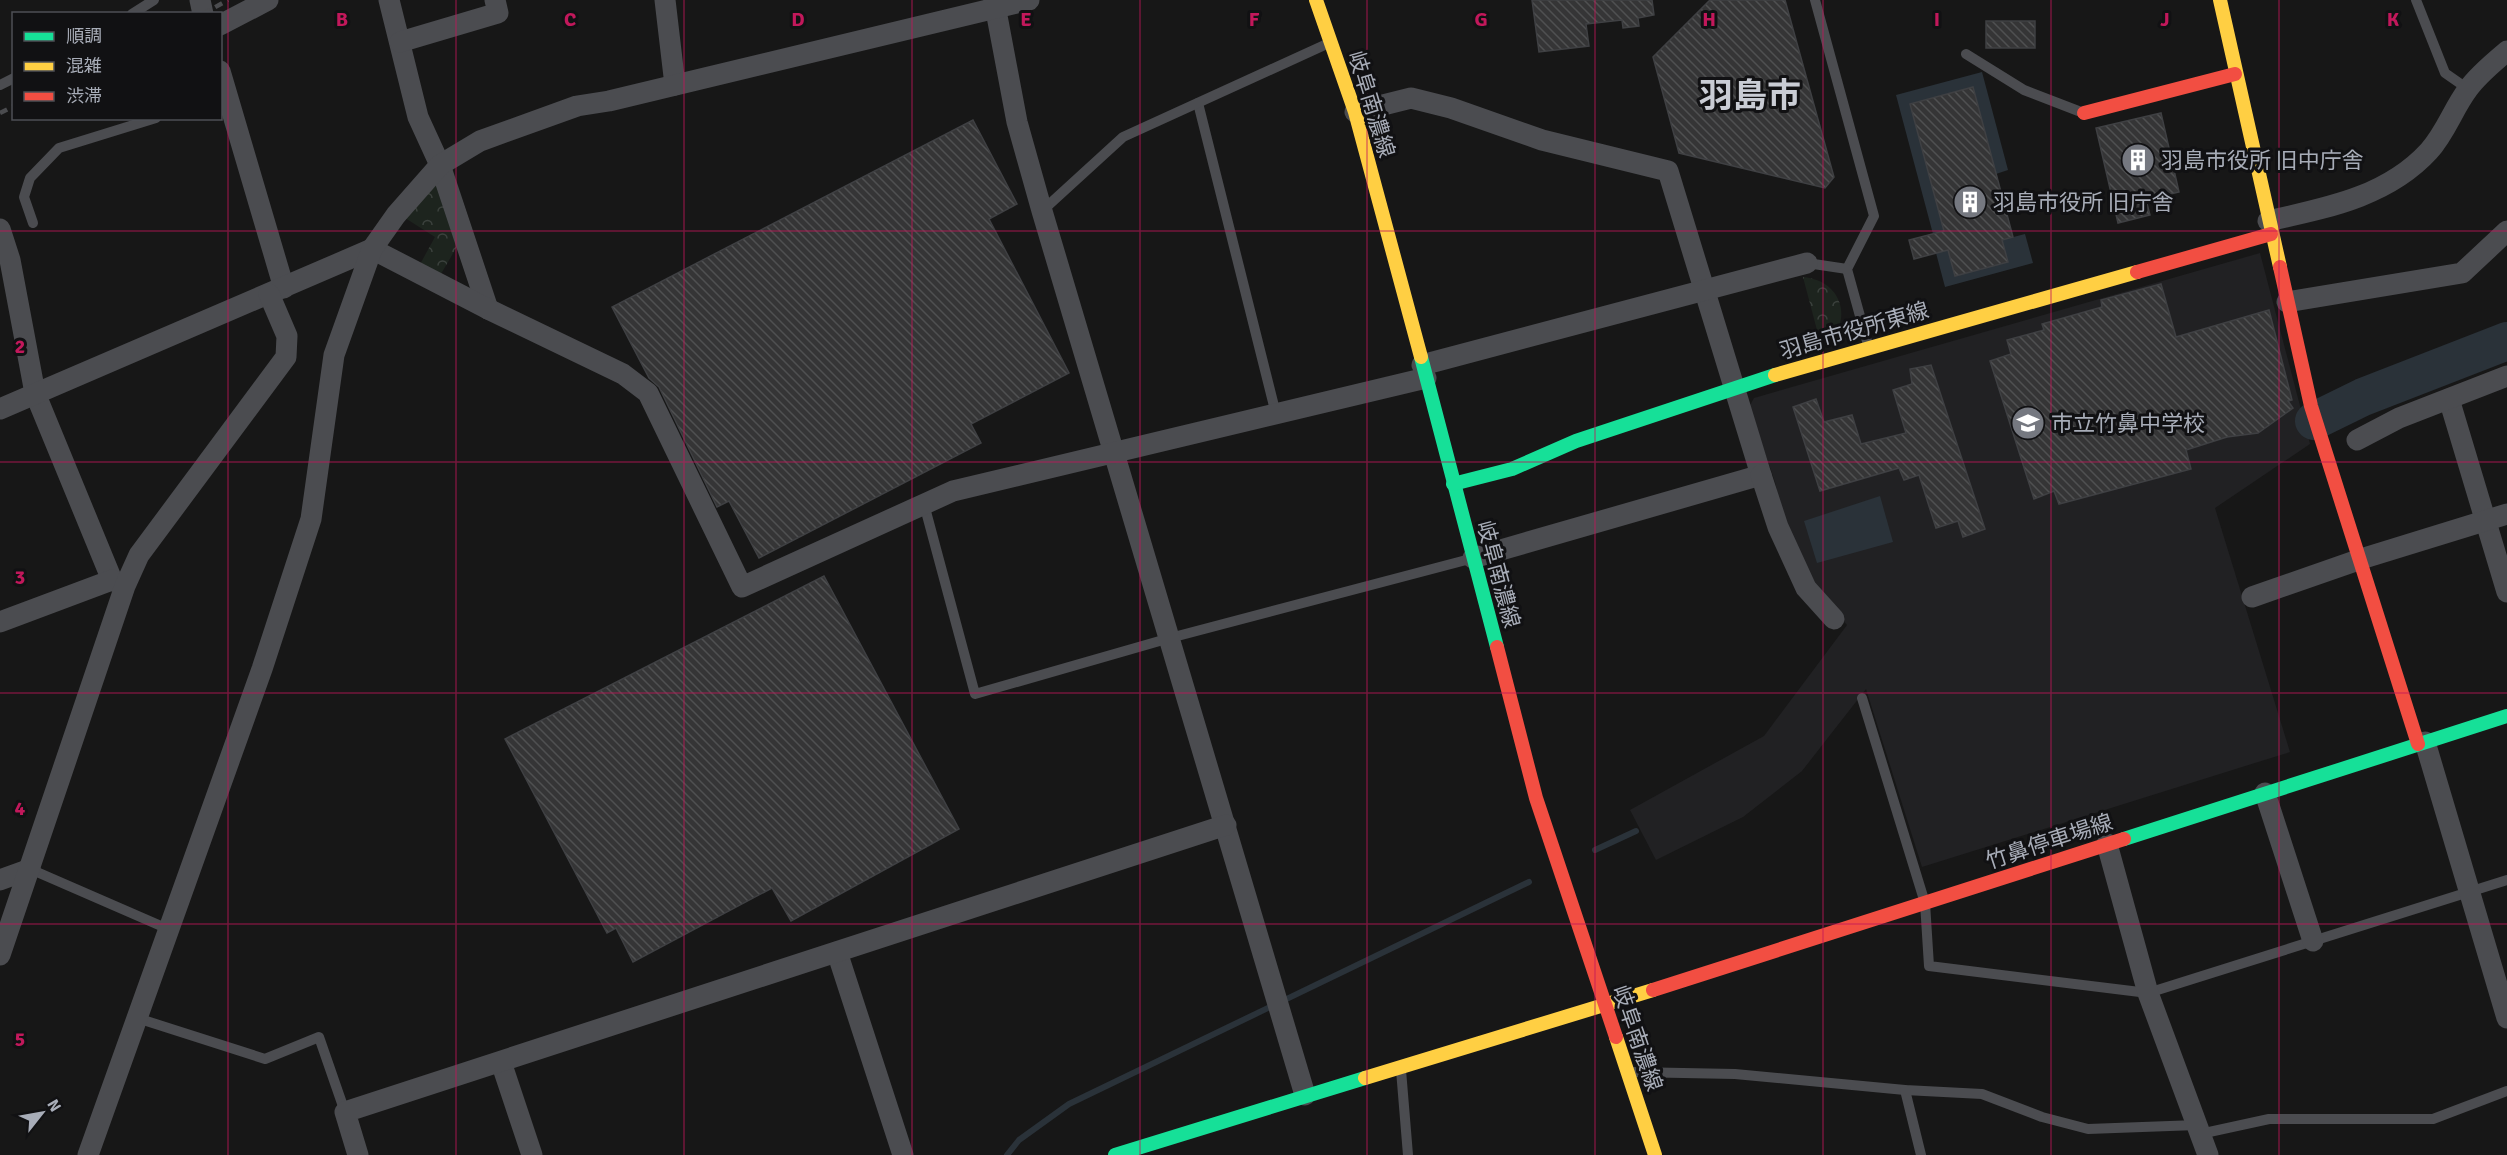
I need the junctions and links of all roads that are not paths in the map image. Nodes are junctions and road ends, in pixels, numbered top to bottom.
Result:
1 (154, 0) edge
2 (268, 0) edge
3 (389, 0) edge
4 (495, 0) edge
5 (665, 0) edge
6 (1029, 0) edge
7 (1316, 0) edge
8 (1815, 0) edge
9 (2220, 0) edge
10 (2416, 0) edge
11 (995, 5) edge
12 (135, 12) edge
13 (222, 24) edge
14 (400, 42) junction
15 (1331, 42) junction
16 (2507, 51) edge
17 (1966, 54) dead end
18 (2235, 74) junction
19 (675, 85) junction
20 (2468, 89) junction
21 (224, 99) edge
22 (1198, 103) junction
23 (1355, 112) junction
24 (2084, 113) joint
25 (150, 120) edge
26 (440, 165) junction
27 (1042, 211) junction
28 (33, 222) dead end
29 (2270, 227) junction
30 (0, 229) edge
31 (2507, 231) edge
32 (372, 249) junction
33 (1807, 263) joint
34 (1847, 269) junction
35 (1705, 289) junction
36 (277, 291) junction
37 (2287, 302) junction
38 (488, 309) junction
39 (1869, 348) junction
40 (1424, 372) junction
41 (2507, 376) edge
42 (1734, 386) junction
43 (35, 393) junction
44 (2449, 399) junction
45 (0, 409) edge
46 (1276, 414) junction
47 (2357, 440) dead end
48 (1115, 451) junction
49 (1761, 475) junction
50 (1454, 484) junction
51 (924, 504) junction
52 (2507, 514) edge
53 (2485, 521) junction
54 (1473, 558) junction
55 (2361, 559) junction
56 (119, 583) junction
57 (2507, 592) edge
58 (2252, 597) dead end
59 (1834, 619) dead end
60 (0, 622) edge
61 (1170, 638) junction
62 (1862, 698) dead end
63 (2507, 716) edge
64 (2422, 743) junction
65 (2265, 793) junction
66 (1226, 825) junction
67 (2107, 844) junction
68 (30, 869) junction
69 (0, 880) edge
70 (2507, 880) edge
71 (2470, 892) junction
72 (1925, 903) junction
73 (168, 929) junction
74 (2313, 941) junction
75 (837, 952) junction
76 (0, 955) edge
77 (2148, 993) junction
78 (1604, 1006) junction
79 (137, 1018) junction
80 (2507, 1018) edge
81 (501, 1062) junction
82 (1401, 1067) junction
83 (1628, 1072) junction
84 (1905, 1090) junction
85 (2507, 1092) edge
86 (1305, 1095) junction
87 (345, 1112) junction
88 (2199, 1129) junction
89 (1182, 1132) junction
90 (88, 1155) edge
91 (358, 1155) edge
92 (532, 1155) edge
93 (903, 1155) edge
94 (1115, 1155) edge
95 (1174, 1155) edge
96 (1408, 1155) edge
97 (1655, 1155) edge
98 (1921, 1155) edge
99 (2208, 1155) edge

1 - 12 lane
2 - 13 street
3 - 14 street
4 - 14 street
5 - 19 street
6 - 11 street
7 - 15 street, 岐阜南濃線
8 - 34 lane
9 - 18 street
10 - 20 lane
11 - 19 street
11 - 27 street
14 - 26 street
15 - 22 lane
15 - 23 street, 岐阜南濃線
16 - 20 street
17 - 24 lane
18 - 24 street
18 - 29 street
19 - 26 street
20 - 29 street
21 - 36 street
22 - 27 lane
22 - 46 lane
23 - 35 street
23 - 40 street, 岐阜南濃線
25 - 28 lane
26 - 32 street
26 - 38 street
27 - 48 street
29 - 37 street
29 - 39 street, 羽島市役所東線
30 - 43 street
31 - 37 street
32 - 36 street
32 - 38 street
32 - 73 street
33 - 34 lane
33 - 35 street
34 - 39 lane
35 - 40 street
35 - 42 street
36 - 43 street
36 - 56 street
37 - 55 street
38 - 51 street
39 - 42 street, 羽島市役所東線
40 - 46 street
40 - 50 street, 岐阜南濃線
41 - 44 street
42 - 49 street
42 - 50 street, 羽島市役所東線
43 - 45 street
43 - 56 street
44 - 47 street
44 - 53 street
46 - 48 street
48 - 51 street
48 - 61 street
49 - 54 street
49 - 59 street
50 - 54 street, 岐阜南濃線
51 - 61 lane
52 - 53 street
53 - 55 street
53 - 57 street
54 - 61 lane
54 - 78 street, 岐阜南濃線
55 - 58 street
55 - 64 street
56 - 60 street
56 - 68 street
61 - 66 street
62 - 72 lane
63 - 64 street, 竹鼻停車場線
64 - 65 street, 竹鼻停車場線
64 - 71 street
65 - 67 street, 竹鼻停車場線
65 - 74 street
66 - 75 street
66 - 86 street
67 - 72 street, 竹鼻停車場線
67 - 77 street
68 - 69 street
68 - 73 lane
68 - 76 street
70 - 71 lane
71 - 74 lane
71 - 80 street
72 - 77 lane
72 - 78 street, 竹鼻停車場線
73 - 79 street
74 - 77 lane
75 - 81 street
75 - 93 street
77 - 88 street
78 - 82 street, 竹鼻停車場線
78 - 83 street, 岐阜南濃線
79 - 87 lane
79 - 90 street
81 - 87 street
81 - 92 street
82 - 86 street, 竹鼻停車場線
82 - 96 lane
83 - 84 lane
83 - 97 street, 岐阜南濃線
84 - 88 lane
84 - 98 lane
85 - 88 lane
86 - 89 street, 竹鼻停車場線
87 - 91 street
88 - 99 street
89 - 94 street, 竹鼻停車場線
89 - 95 street

